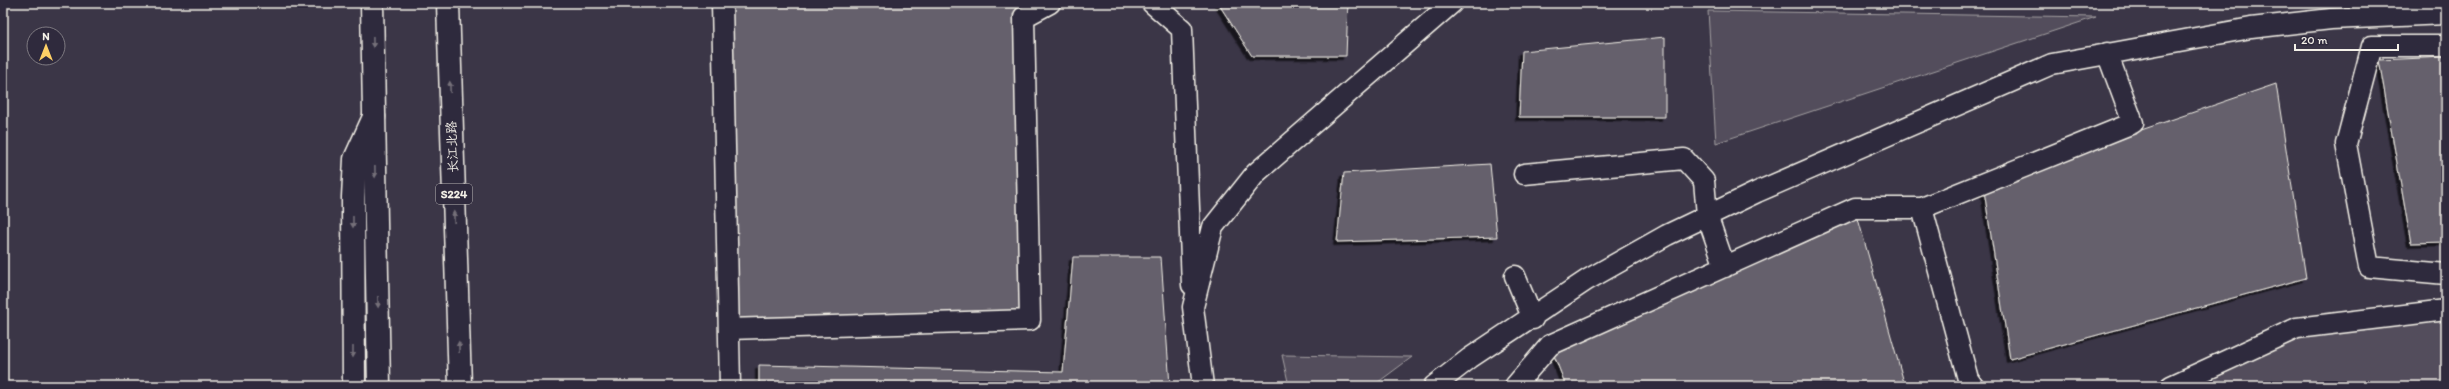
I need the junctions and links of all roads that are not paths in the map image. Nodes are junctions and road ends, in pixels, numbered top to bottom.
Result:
1 (372, 3) edge
2 (448, 3) edge
3 (722, 3) edge
4 (1050, 3) edge
5 (1152, 3) edge
6 (1452, 3) edge
7 (2446, 14) edge
8 (2446, 46) edge
9 (2107, 53) junction
10 (374, 117) junction
11 (1524, 174) dead end
12 (1922, 208) junction
13 (1707, 216) junction
14 (1725, 267) junction
15 (2446, 274) edge
16 (1515, 276) dead end
17 (1193, 307) junction
18 (2446, 310) edge
19 (1533, 319) junction
20 (728, 329) junction
21 (354, 386) edge
22 (379, 386) edge
23 (460, 386) edge
24 (730, 386) edge
25 (1203, 386) edge
26 (1434, 386) edge
27 (1515, 386) edge
28 (1973, 386) edge
29 (2171, 386) edge

1 -> 10 main road
23 -> 2 main road, 长江北路 / S224
3 - 20 lane
4 - 20 lane
5 - 17 lane
6 - 17 lane
7 - 9 lane
8 - 15 lane
9 - 12 lane
9 - 13 lane
10 -> 21 main road
10 -> 22 main road
11 - 13 lane
12 - 14 lane
12 - 28 lane
13 - 14 lane
13 - 19 lane
14 - 27 lane
16 - 19 lane
17 - 25 lane
18 - 29 lane
19 - 26 lane
20 - 24 lane

